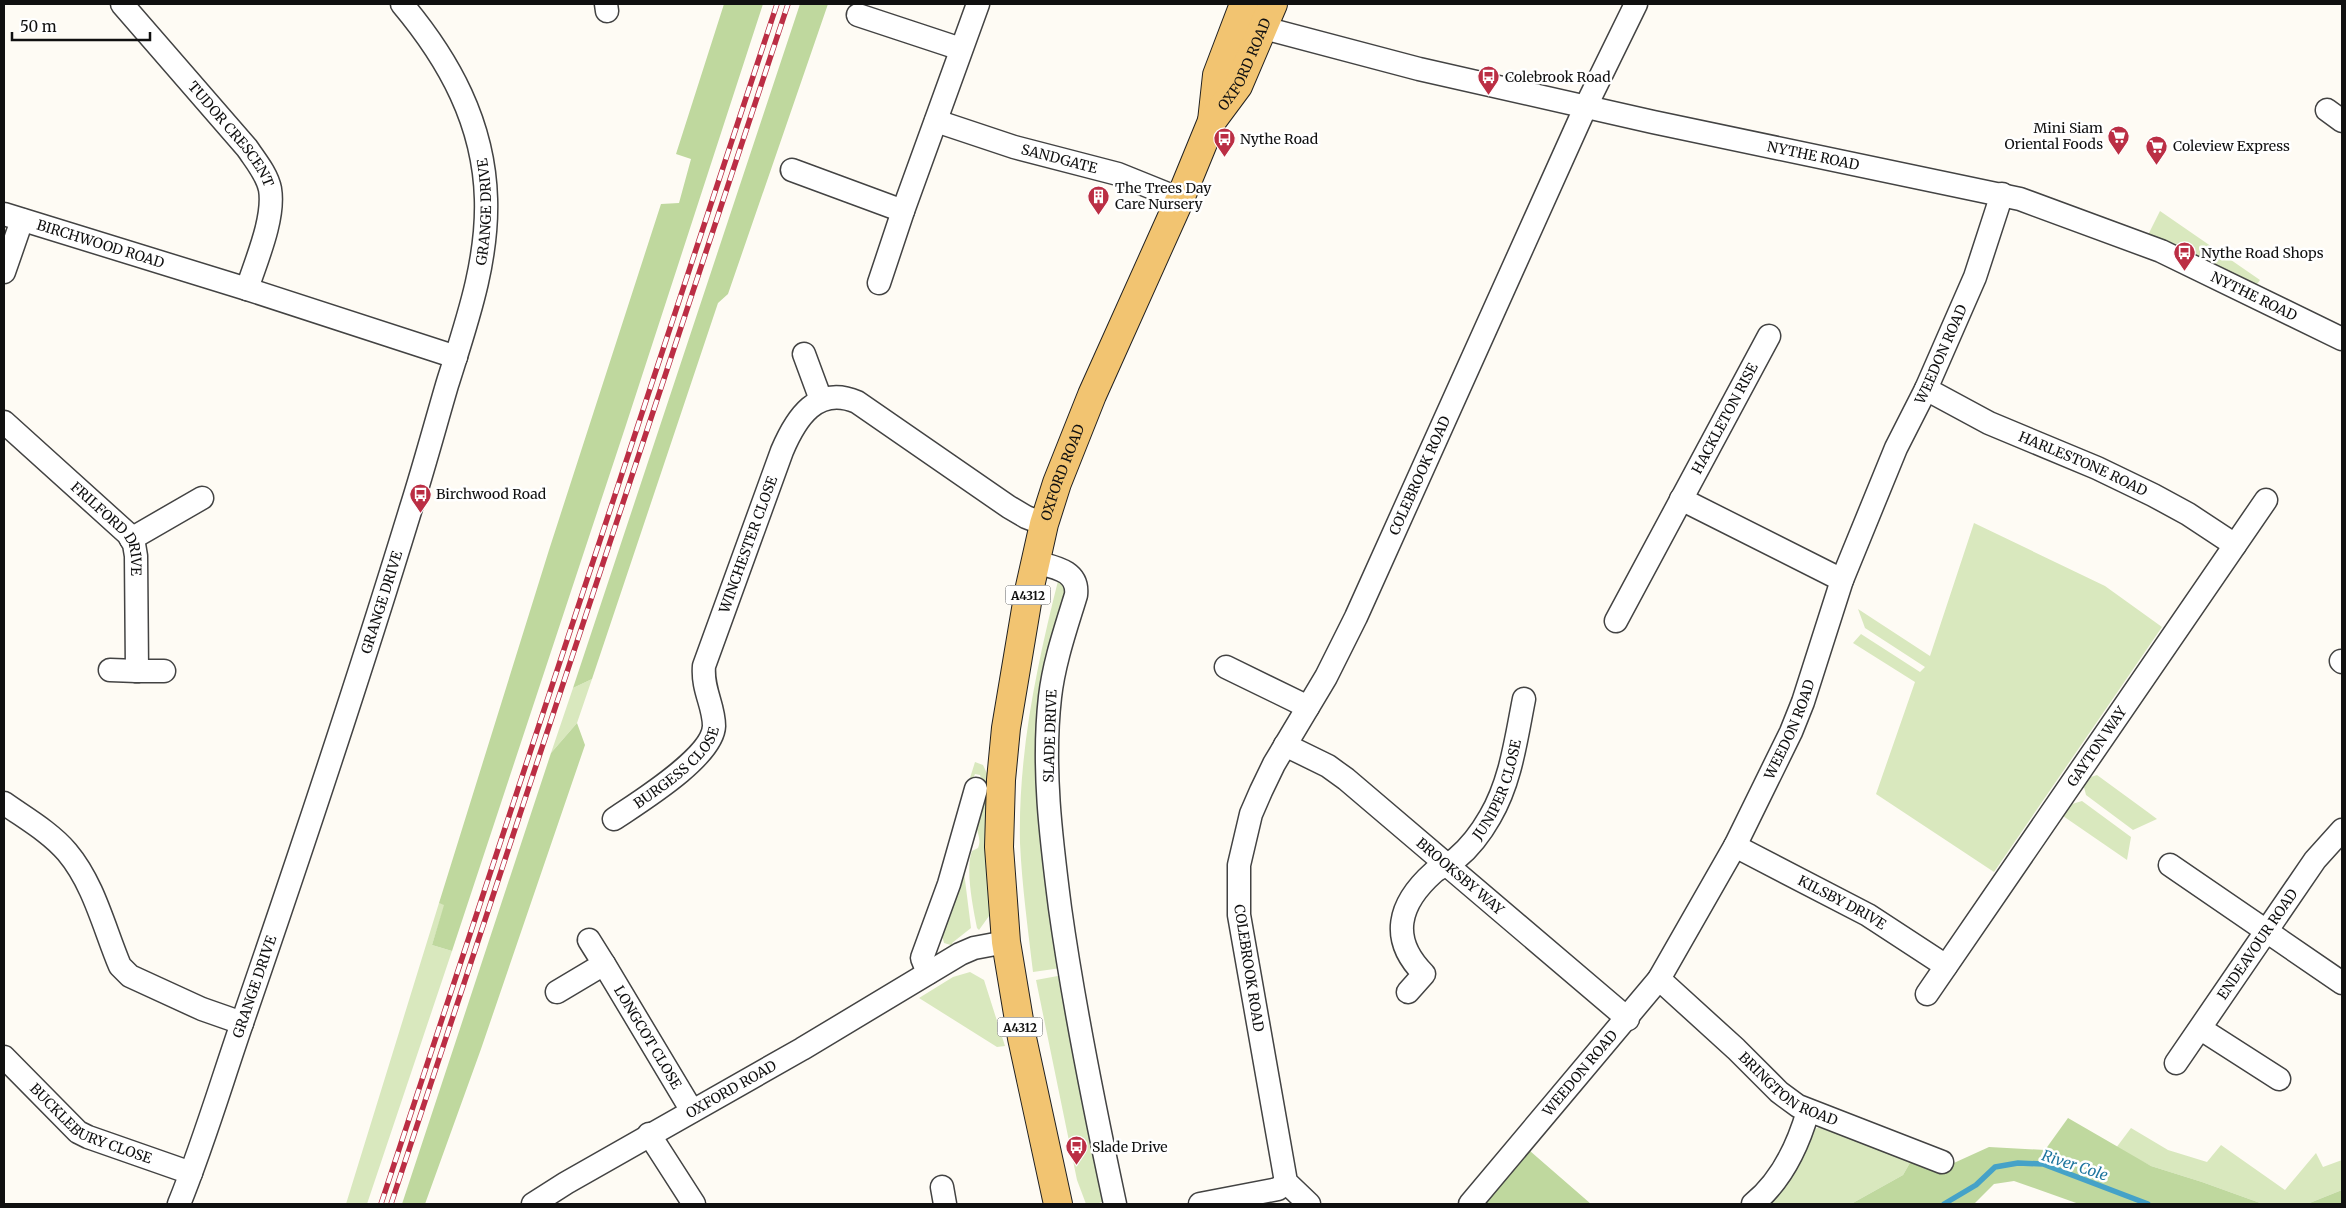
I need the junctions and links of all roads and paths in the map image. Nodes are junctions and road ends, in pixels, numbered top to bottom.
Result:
1 (122, 4) edge
2 (402, 4) edge
3 (978, 4) edge
4 (1636, 4) edge
5 (1241, 12) edge
6 (858, 15) dead end
7 (1268, 16) edge
8 (961, 49) junction
9 (1586, 106) junction
10 (936, 121) junction
11 (1212, 122) junction
12 (792, 170) dead end
13 (2002, 194) junction
14 (1180, 199) junction
15 (903, 211) junction
16 (13, 217) edge
17 (4, 272) edge
18 (879, 283) dead end
19 (247, 289) junction
20 (1769, 336) dead end
21 (2342, 339) edge
22 (804, 354) dead end
23 (456, 357) junction
24 (1926, 389) junction
25 (822, 400) junction
26 (4, 422) edge
27 (202, 498) dead end
28 (1681, 499) junction
29 (2266, 500) dead end
30 (1044, 524) junction
31 (131, 539) junction
32 (2235, 545) junction
33 (1035, 562) junction
34 (1842, 580) junction
35 (1616, 621) dead end
36 (1226, 667) dead end
37 (110, 670) dead end
38 (137, 671) junction
39 (164, 671) dead end
40 (1524, 699) dead end
41 (708, 702) joint
42 (1308, 707) junction
43 (1285, 745) junction
44 (976, 789) dead end
45 (4, 803) edge
46 (614, 819) dead end
47 (2342, 830) edge
48 (1735, 846) junction
49 (1446, 865) junction
50 (2170, 865) dead end
51 (2266, 932) junction
52 (589, 940) dead end
53 (1006, 942) junction
54 (604, 964) junction
55 (1946, 966) junction
56 (928, 974) junction
57 (1659, 980) junction
58 (2342, 983) edge
59 (557, 992) dead end
60 (1408, 992) dead end
61 (1927, 994) dead end
62 (1628, 1019) junction
63 (242, 1024) junction
64 (2201, 1029) junction
65 (4, 1058) edge
66 (2176, 1063) dead end
67 (2279, 1079) dead end
68 (1808, 1110) junction
69 (692, 1111) junction
70 (649, 1134) junction
71 (1942, 1162) dead end
72 (192, 1173) junction
73 (1286, 1182) junction
74 (179, 1204) edge
75 (533, 1204) edge
76 (694, 1204) edge
77 (1058, 1204) edge
78 (1115, 1204) edge
79 (1200, 1204) edge
80 (1309, 1204) edge
81 (1470, 1204) edge
82 (1753, 1204) edge

1 - 19 street, TUDOR CRESCENT
2 - 23 street, GRANGE DRIVE
3 - 8 street
4 - 9 street, COLEBROOK ROAD
5 - 7 main road
5 - 11 main road, OXFORD ROAD / A4312
6 - 8 street
7 - 9 street, NYTHE ROAD
7 - 11 main road, OXFORD ROAD / A4312
8 - 10 street
9 - 13 street, NYTHE ROAD
9 - 42 street, COLEBROOK ROAD
10 - 14 street, SANDGATE
10 - 15 street
11 - 14 main road, OXFORD ROAD / A4312
12 - 15 street
13 - 21 street, NYTHE ROAD
13 - 24 street, WEEDON ROAD
14 - 30 main road, OXFORD ROAD / A4312
15 - 18 street
16 - 17 street
16 - 19 street, BIRCHWOOD ROAD
19 - 23 street, BIRCHWOOD ROAD
20 - 28 street, HACKLETON RISE
22 - 25 street
23 - 63 street, GRANGE DRIVE
24 - 32 street, HARLESTONE ROAD
24 - 34 street, WEEDON ROAD
25 - 30 street
25 - 41 street, WINCHESTER CLOSE
26 - 31 street, FRILFORD DRIVE
27 - 31 street
28 - 34 street
28 - 35 street, HACKLETON RISE
29 - 32 street, GAYTON WAY
30 - 33 main road, OXFORD ROAD / A4312
31 - 38 street, FRILFORD DRIVE
32 - 55 street, GAYTON WAY
33 - 53 main road, OXFORD ROAD / A4312
33 - 78 street, SLADE DRIVE
34 - 48 street, WEEDON ROAD
36 - 42 street
37 - 38 street
38 - 39 street
40 - 49 street, JUNIPER CLOSE
41 - 46 street, BURGESS CLOSE
42 - 43 street, COLEBROOK ROAD
43 - 49 street, BROOKSBY WAY
43 - 73 street, COLEBROOK ROAD
44 - 56 street
45 - 63 street
47 - 51 street, ENDEAVOUR ROAD
48 - 55 street, KILSBY DRIVE
48 - 57 street, WEEDON ROAD
49 - 60 street, JUNIPER CLOSE
49 - 62 street, BROOKSBY WAY
50 - 51 street
51 - 58 street
51 - 64 street, ENDEAVOUR ROAD
52 - 54 street, LONGCOT CLOSE
53 - 56 street, OXFORD ROAD
53 - 77 main road, A4312
54 - 59 street
54 - 69 street, LONGCOT CLOSE
55 - 61 street, GAYTON WAY
56 - 69 street, OXFORD ROAD
57 - 62 street, WEEDON ROAD
57 - 68 street, BRINGTON ROAD
62 - 81 street, WEEDON ROAD
63 - 72 street, GRANGE DRIVE
64 - 66 street, ENDEAVOUR ROAD
64 - 67 street
65 - 72 street, BUCKLEBURY CLOSE
68 - 71 street, BRINGTON ROAD
68 - 82 street
69 - 70 street, OXFORD ROAD
70 - 75 street, OXFORD ROAD
70 - 76 street
72 - 74 street, GRANGE DRIVE
73 - 79 street
73 - 80 street

